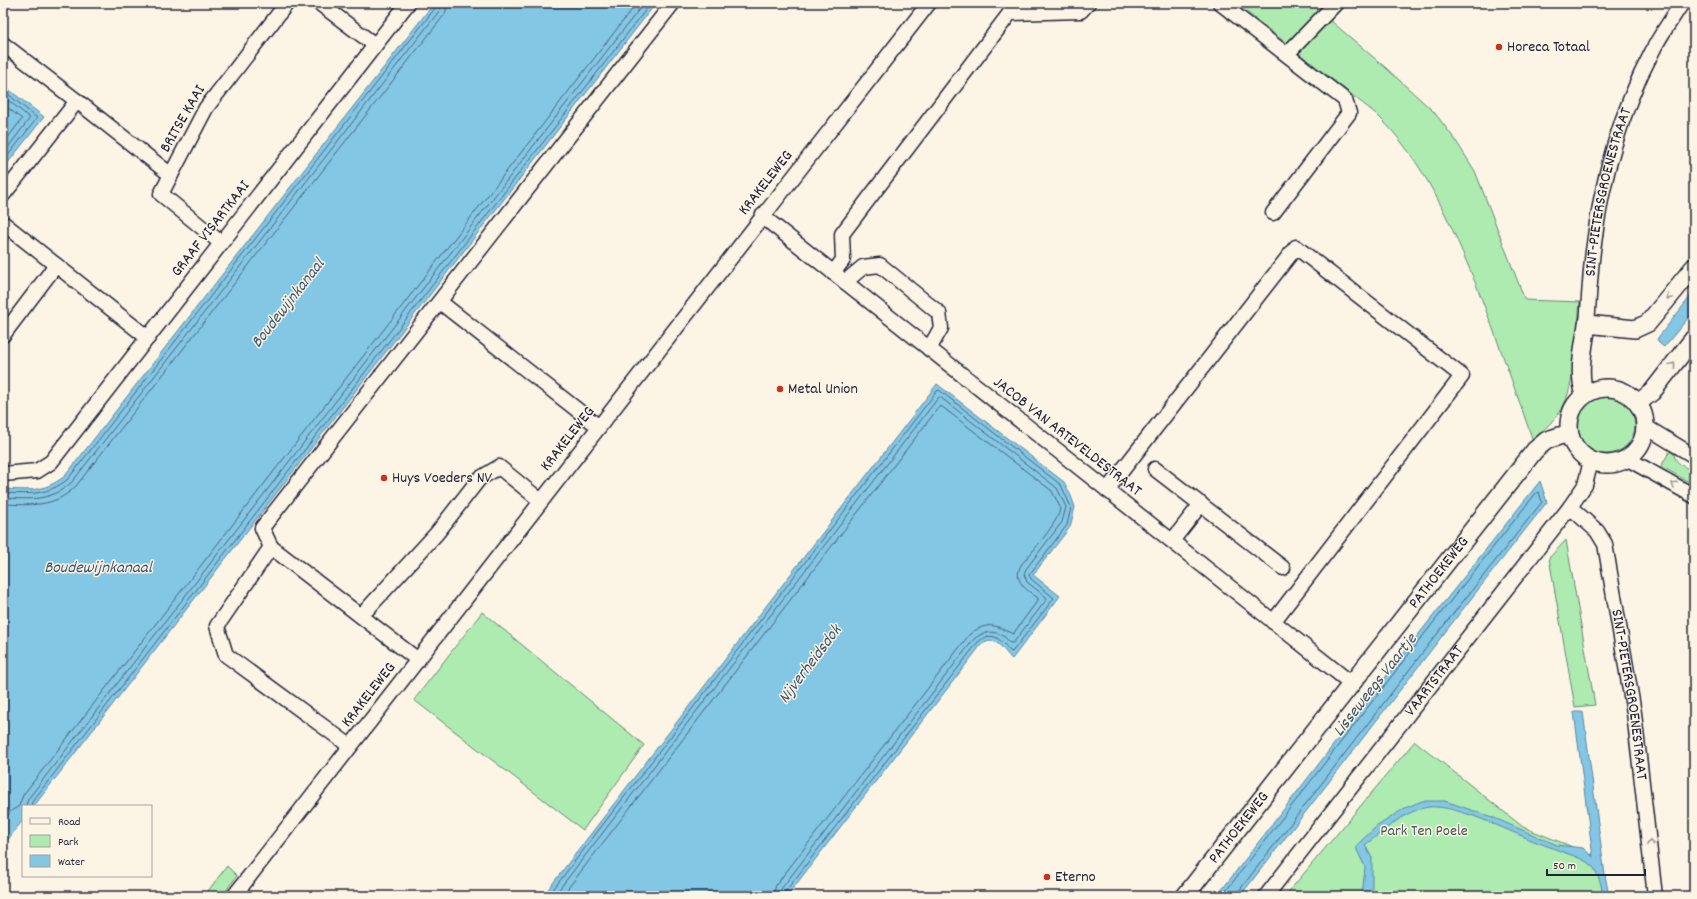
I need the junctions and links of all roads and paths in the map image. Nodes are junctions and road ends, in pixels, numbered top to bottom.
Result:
1 (287, 3) edge
2 (319, 3) edge
3 (408, 3) edge
4 (672, 3) edge
5 (929, 3) edge
6 (1088, 3) edge
7 (1220, 3) edge
8 (1336, 3) edge
9 (1682, 3) edge
10 (3, 44) edge
11 (375, 45) junction
12 (1287, 54) junction
13 (77, 101) junction
14 (172, 175) junction
15 (3, 195) edge
16 (1273, 213) dead end
17 (762, 216) junction
18 (3, 223) edge
19 (221, 243) junction
20 (56, 265) junction
21 (1694, 267) edge
22 (833, 273) junction
23 (845, 282) junction
24 (440, 302) junction
25 (1587, 324) junction
26 (3, 335) edge
27 (148, 338) junction
28 (1694, 338) edge
29 (929, 349) junction
30 (1585, 395) junction
31 (1638, 403) junction
32 (599, 427) junction
33 (1646, 427) junction
34 (1569, 433) junction
35 (1694, 456) edge
36 (1628, 459) junction
37 (1591, 461) junction
38 (1156, 469) dead end
39 (3, 474) edge
40 (1107, 490) junction
41 (1694, 496) edge
42 (541, 501) junction
43 (1201, 504) junction
44 (1570, 507) junction
45 (1172, 541) junction
46 (271, 547) junction
47 (1283, 568) dead end
48 (361, 616) junction
49 (1273, 622) junction
50 (418, 660) junction
51 (1352, 684) junction
52 (350, 746) junction
53 (234, 896) edge
54 (1185, 896) edge
55 (1266, 896) edge
56 (1655, 896) edge

1 - 14 street, BRITSE KAAI
2 - 11 street
3 - 11 street, GRAAF VISARTKAAI
4 - 24 street
5 - 17 street, KRAKELEWEG
6 - 22 street
7 - 12 street
8 - 12 street
9 - 25 street, SINT-PIETERSGROENESTRAAT
10 - 13 street
11 - 19 street, GRAAF VISARTKAAI
12 - 16 street
13 - 14 street
13 - 15 street
14 - 19 street, BRITSE KAAI
17 - 22 street, JACOB VAN ARTEVELDESTRAAT
17 - 32 street, KRAKELEWEG
18 - 20 street
19 - 27 street, GRAAF VISARTKAAI
20 - 26 street
20 - 27 street
21 -> 25 main road
22 - 23 street, JACOB VAN ARTEVELDESTRAAT
23 - 29 street, JACOB VAN ARTEVELDESTRAAT
23 - 29 street
24 - 32 street
24 - 46 street
25 - 30 main road, SINT-PIETERSGROENESTRAAT
27 - 39 street, GRAAF VISARTKAAI
31 -> 28 main road
29 - 40 street, JACOB VAN ARTEVELDESTRAAT
30 - 31 main road
30 - 34 main road
31 - 33 main road
32 - 42 street, KRAKELEWEG
33 - 35 street
33 - 36 main road
34 - 37 main road
34 - 51 main road, PATHOEKEWEG
36 - 37 main road
41 -> 36 street
37 - 44 street, VAARTSTRAAT
38 - 43 street
40 - 45 street, JACOB VAN ARTEVELDESTRAAT
40 - 49 street
42 - 48 street
42 - 50 street, KRAKELEWEG
43 - 45 street
43 - 47 street
44 - 55 street, VAARTSTRAAT
56 -> 44 street, SINT-PIETERSGROENESTRAAT
45 - 49 street, JACOB VAN ARTEVELDESTRAAT
46 - 48 street
46 - 52 street
48 - 50 street
49 - 51 street, JACOB VAN ARTEVELDESTRAAT
50 - 52 street, KRAKELEWEG
51 - 54 main road, PATHOEKEWEG
52 - 53 street, KRAKELEWEG

